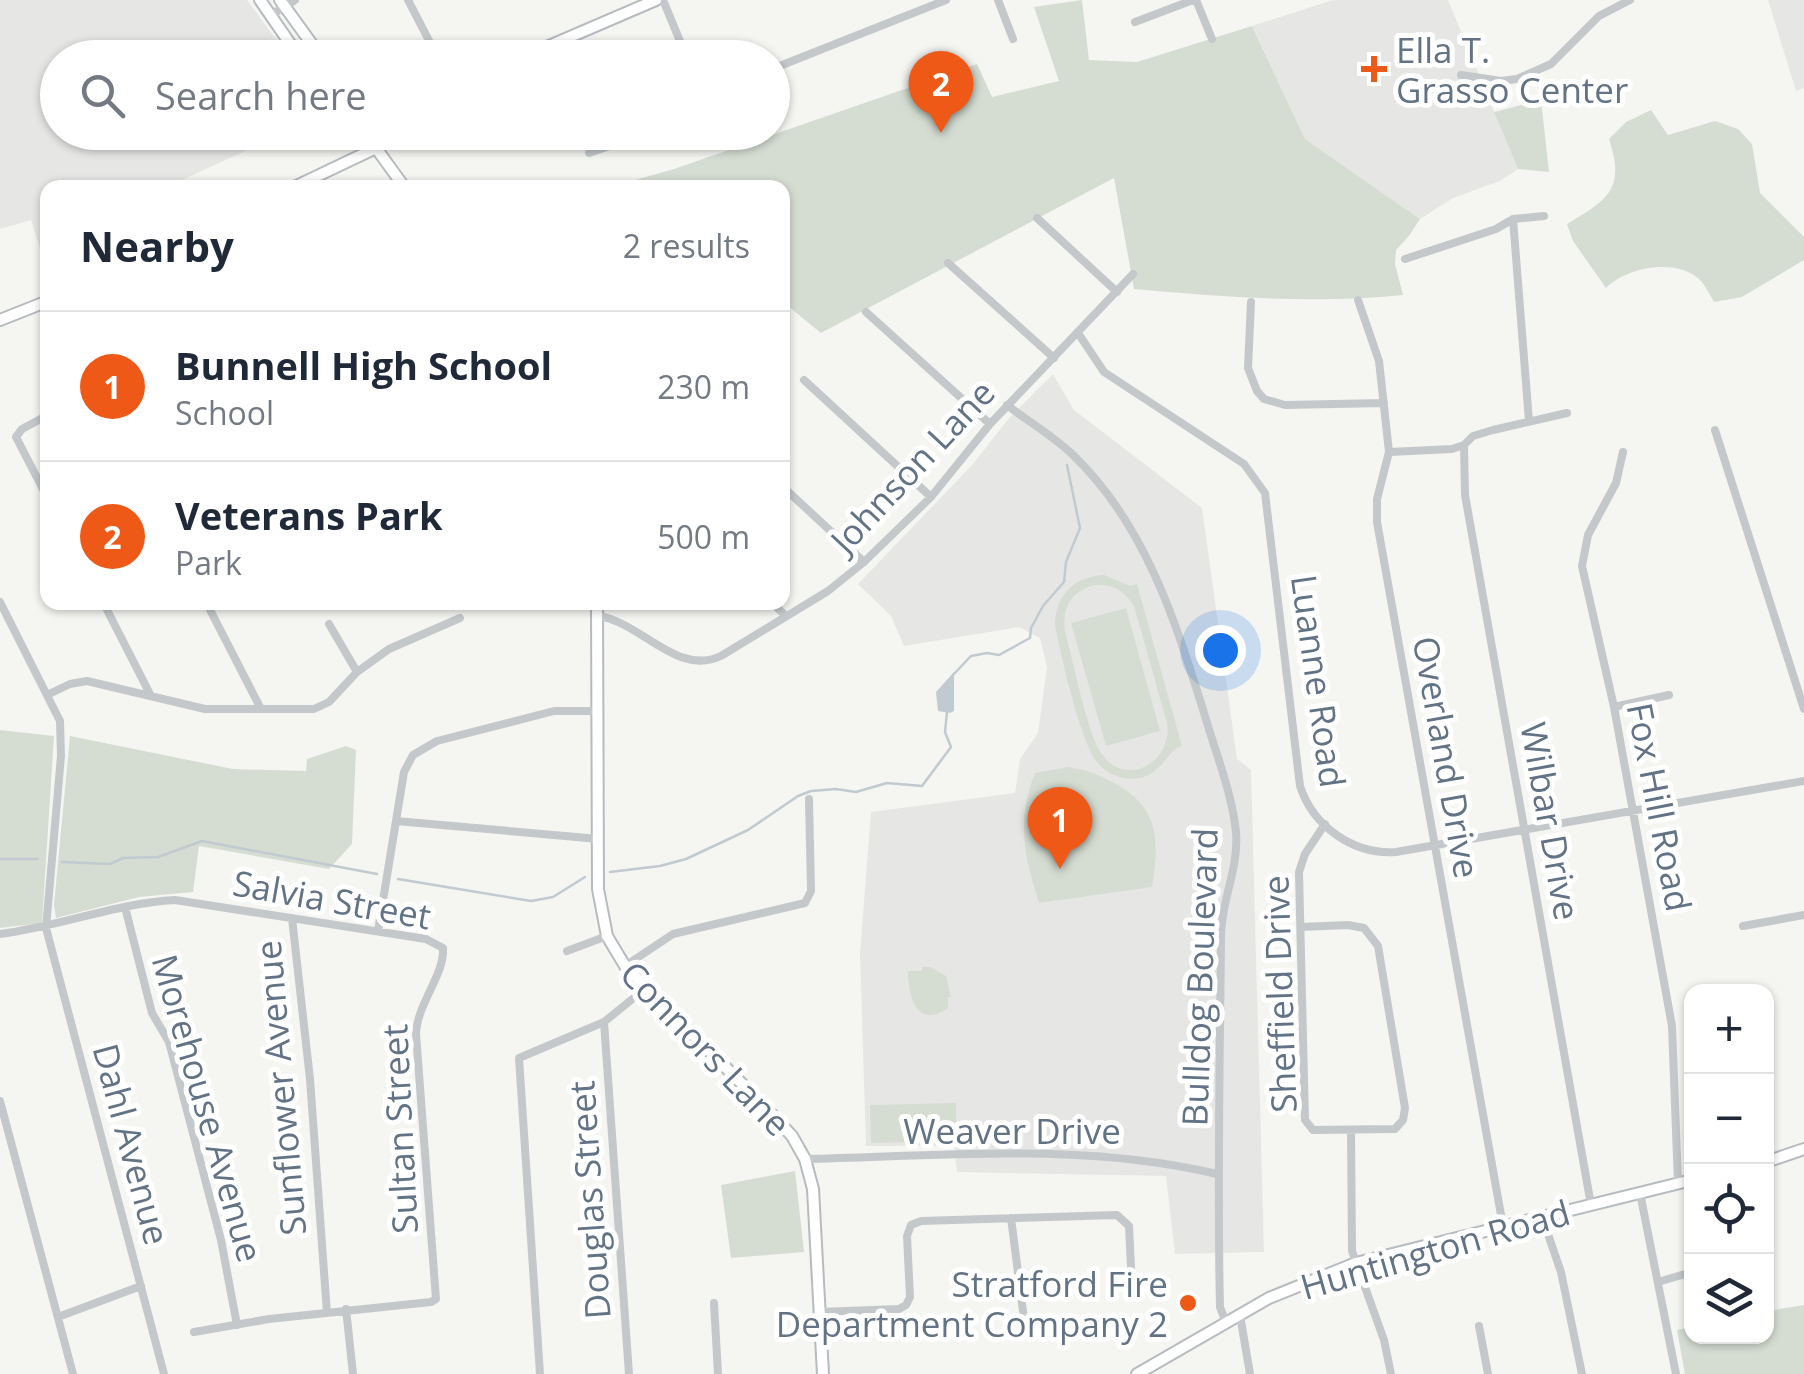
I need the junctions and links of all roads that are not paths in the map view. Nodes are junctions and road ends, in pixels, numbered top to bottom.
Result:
1 (260, 0) edge
2 (408, 0) edge
3 (659, 0) edge
4 (946, 0) edge
5 (998, 0) edge
6 (1195, 0) edge
7 (1630, 0) edge
8 (286, 2) edge
9 (271, 15) junction
10 (1135, 22) dead end
11 (1013, 39) dead end
12 (1212, 39) dead end
13 (288, 40) edge
14 (310, 40) edge
15 (429, 40) edge
16 (564, 40) edge
17 (678, 40) edge
18 (790, 62) edge
19 (1460, 74) dead end
20 (372, 150) edge
21 (377, 150) edge
22 (598, 150) edge
23 (589, 153) dead end
24 (309, 180) edge
25 (399, 180) edge
26 (1544, 216) dead end
27 (1038, 218) dead end
28 (1513, 219) junction
29 (1405, 259) dead end
30 (948, 263) dead end
31 (1133, 274) dead end
32 (1117, 292) junction
33 (1358, 300) dead end
34 (1251, 302) dead end
35 (40, 304) edge
36 (866, 312) dead end
37 (0, 320) edge
38 (1078, 333) junction
39 (1054, 358) junction
40 (804, 380) dead end
41 (1384, 403) junction
42 (1008, 405) junction
43 (1568, 412) dead end
44 (40, 420) edge
45 (1529, 421) junction
46 (990, 424) junction
47 (1715, 430) dead end
48 (1464, 445) junction
49 (1390, 452) junction
50 (1623, 452) dead end
51 (40, 483) edge
52 (790, 493) edge
53 (931, 497) junction
54 (864, 562) junction
55 (0, 602) edge
56 (107, 610) edge
57 (210, 610) edge
58 (597, 610) edge
59 (780, 610) edge
60 (597, 616) junction
61 (786, 616) junction
62 (460, 618) dead end
63 (329, 624) dead end
64 (357, 672) junction
65 (49, 694) junction
66 (1670, 695) dead end
67 (151, 696) junction
68 (1614, 707) junction
69 (1804, 709) edge
70 (262, 710) junction
71 (598, 711) junction
72 (1804, 781) edge
73 (809, 799) dead end
74 (1634, 811) junction
75 (396, 821) junction
76 (1325, 824) junction
77 (1524, 829) junction
78 (598, 839) junction
79 (1434, 845) junction
80 (125, 907) junction
81 (1804, 916) edge
82 (292, 918) junction
83 (1301, 926) junction
84 (1742, 926) dead end
85 (46, 928) junction
86 (378, 931) junction
87 (0, 934) edge
88 (607, 936) junction
89 (566, 951) dead end
90 (443, 958) joint
91 (625, 966) junction
92 (646, 988) junction
93 (604, 1022) junction
94 (0, 1102) edge
95 (1350, 1130) junction
96 (1804, 1150) edge
97 (1774, 1159) edge
98 (805, 1160) junction
99 (1217, 1174) junction
100 (1684, 1182) edge
101 (1678, 1184) junction
102 (1640, 1193) junction
103 (1592, 1205) junction
104 (1542, 1217) junction
105 (1011, 1218) junction
106 (1503, 1226) junction
107 (1356, 1263) junction
108 (1131, 1267) dead end
109 (1684, 1274) edge
110 (1658, 1282) junction
111 (141, 1286) junction
112 (714, 1303) dead end
113 (346, 1309) junction
114 (820, 1312) junction
115 (327, 1313) junction
116 (1240, 1314) junction
117 (58, 1318) junction
118 (1024, 1319) dead end
119 (1226, 1323) junction
120 (236, 1325) junction
121 (1479, 1326) dead end
122 (194, 1332) dead end
123 (73, 1374) edge
124 (164, 1374) edge
125 (353, 1374) edge
126 (540, 1374) edge
127 (628, 1374) edge
128 (718, 1374) edge
129 (823, 1374) edge
130 (1137, 1374) edge
131 (1250, 1374) edge
132 (1391, 1374) edge
133 (1488, 1374) edge
134 (1582, 1374) edge
135 (1676, 1374) edge

1 - 9 street
2 - 15 street
3 - 16 street
3 - 17 street
4 - 18 street
5 - 11 street
6 - 10 street
6 - 12 street
7 - 19 street
8 - 9 street
8 - 14 street
9 - 13 street
20 - 24 street
21 - 25 street
22 - 23 street
26 - 28 street
27 - 32 street
28 - 29 street
28 - 45 street
30 - 39 street
31 - 32 street, Johnson Lane
32 - 38 street, Johnson Lane
33 - 41 street, Overland Drive
34 - 41 street
35 - 37 street
36 - 46 street
38 - 39 street, Johnson Lane
38 - 76 street, Luanne Road
39 - 42 street, Johnson Lane
40 - 53 street
41 - 49 street, Overland Drive
42 - 46 street, Johnson Lane
42 - 99 street, Bulldog Boulevard
43 - 45 street
44 - 51 street
45 - 48 street
46 - 53 street, Johnson Lane
47 - 69 street
48 - 49 street
48 - 77 street, Wilbar Drive
49 - 79 street, Overland Drive
50 - 68 street, Fox Hill Road
52 - 54 street
53 - 54 street, Johnson Lane
54 - 61 street, Johnson Lane
55 - 65 street, Dahl Avenue
56 - 67 street
57 - 70 street
58 - 60 street, Connors Lane
59 - 61 street
60 - 61 street, Johnson Lane
60 - 71 street, Connors Lane
62 - 64 street
63 - 64 street
64 - 70 street
65 - 67 street
65 - 85 street, Dahl Avenue
66 - 68 street
67 - 70 street
68 - 74 street, Fox Hill Road
71 - 75 street
71 - 78 street, Connors Lane
72 - 74 street, Luanne Road
73 - 91 street
74 - 77 street, Luanne Road
74 - 101 street, Fox Hill Road
75 - 78 street
75 - 86 street
76 - 79 street, Luanne Road
76 - 83 street, Sheffield Drive
77 - 79 street, Luanne Road
77 - 103 street, Wilbar Drive
78 - 88 street, Connors Lane
79 - 106 street, Overland Drive
80 - 82 street, Salvia Street
80 - 85 street, Salvia Street
80 - 120 street, Morehouse Avenue
81 - 84 street
82 - 86 street, Salvia Street
82 - 115 street, Sunflower Avenue
83 - 95 street, Sheffield Drive
83 - 95 street
85 - 87 street, Salvia Street
85 - 111 street, Dahl Avenue
86 - 90 street, Salvia Street
88 - 89 street
88 - 91 street, Connors Lane
90 - 113 street, Sultan Street
91 - 92 street, Connors Lane
92 - 93 street
92 - 98 street, Connors Lane
93 - 126 street
93 - 127 street, Douglas Street
94 - 117 street
95 - 107 street
96 - 97 street
98 - 99 street, Weaver Drive
98 - 114 street, Connors Lane
99 - 119 street, Bulldog Boulevard
100 - 101 street, Huntington Road
101 - 102 street, Huntington Road
102 - 103 street, Huntington Road
102 - 110 street
103 - 104 street, Huntington Road
104 - 106 street, Huntington Road
104 - 134 street
105 - 108 street
105 - 114 street
105 - 118 street
106 - 107 street, Huntington Road
107 - 116 street, Huntington Road
107 - 132 street
109 - 110 street
110 - 135 street
111 - 117 street
111 - 124 street, Dahl Avenue
112 - 128 street
113 - 115 street
113 - 125 street
114 - 129 street, Connors Lane
115 - 120 street
116 - 119 street, Huntington Road
116 - 131 street
117 - 123 street
119 - 130 street, Huntington Road
120 - 122 street
121 - 133 street

